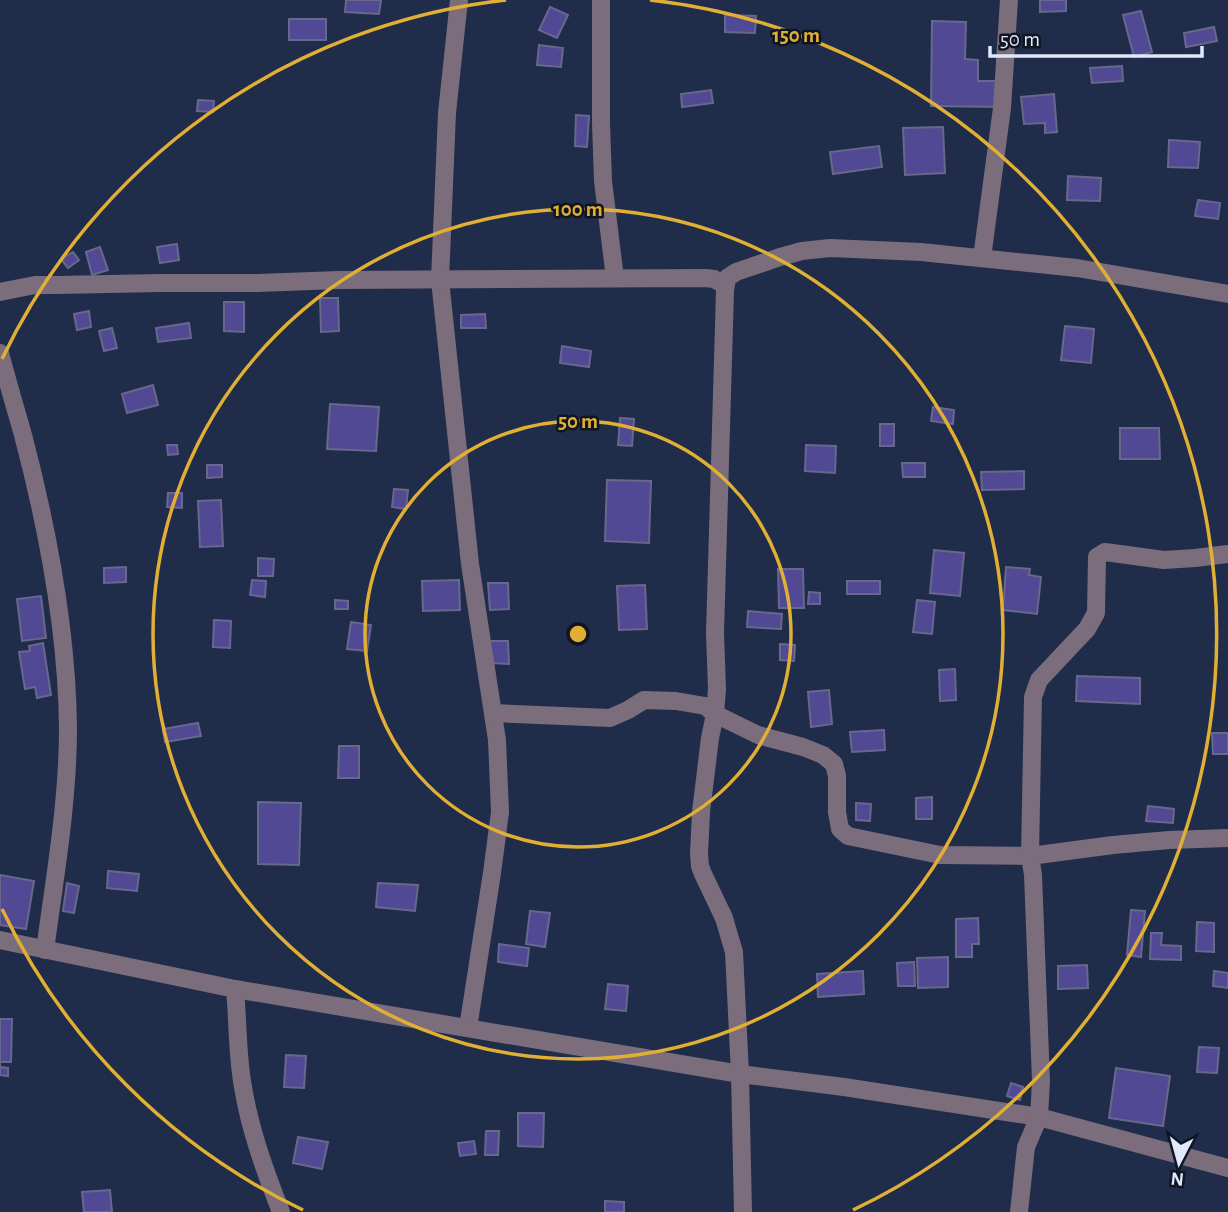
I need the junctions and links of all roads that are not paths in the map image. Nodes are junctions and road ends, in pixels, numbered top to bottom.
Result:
1 (459, 0) edge
2 (601, 0) edge
3 (1009, 0) edge
4 (982, 258) junction
5 (615, 278) junction
6 (440, 280) junction
7 (725, 285) junction
8 (0, 292) edge
9 (1228, 294) edge
10 (0, 353) edge
11 (1228, 554) edge
12 (494, 713) junction
13 (715, 714) junction
14 (1228, 838) edge
15 (1030, 856) junction
16 (0, 940) edge
17 (45, 950) junction
18 (235, 989) junction
19 (468, 1028) junction
20 (740, 1074) junction
21 (1039, 1116) junction
22 (1228, 1168) edge
23 (281, 1212) edge
24 (743, 1212) edge
25 (1019, 1212) edge

1 - 6 street
2 - 5 street
3 - 4 street
4 - 7 street
4 - 9 street
5 - 6 street
5 - 7 street
6 - 8 street
6 - 12 street
7 - 13 street
10 - 17 street
11 - 15 street
12 - 13 street
12 - 19 street
13 - 15 street
13 - 20 street
14 - 15 street
15 - 21 street
16 - 17 street
17 - 18 street
18 - 19 street
18 - 23 street
19 - 20 street
20 - 21 street
20 - 24 street
21 - 22 street
21 - 25 street

